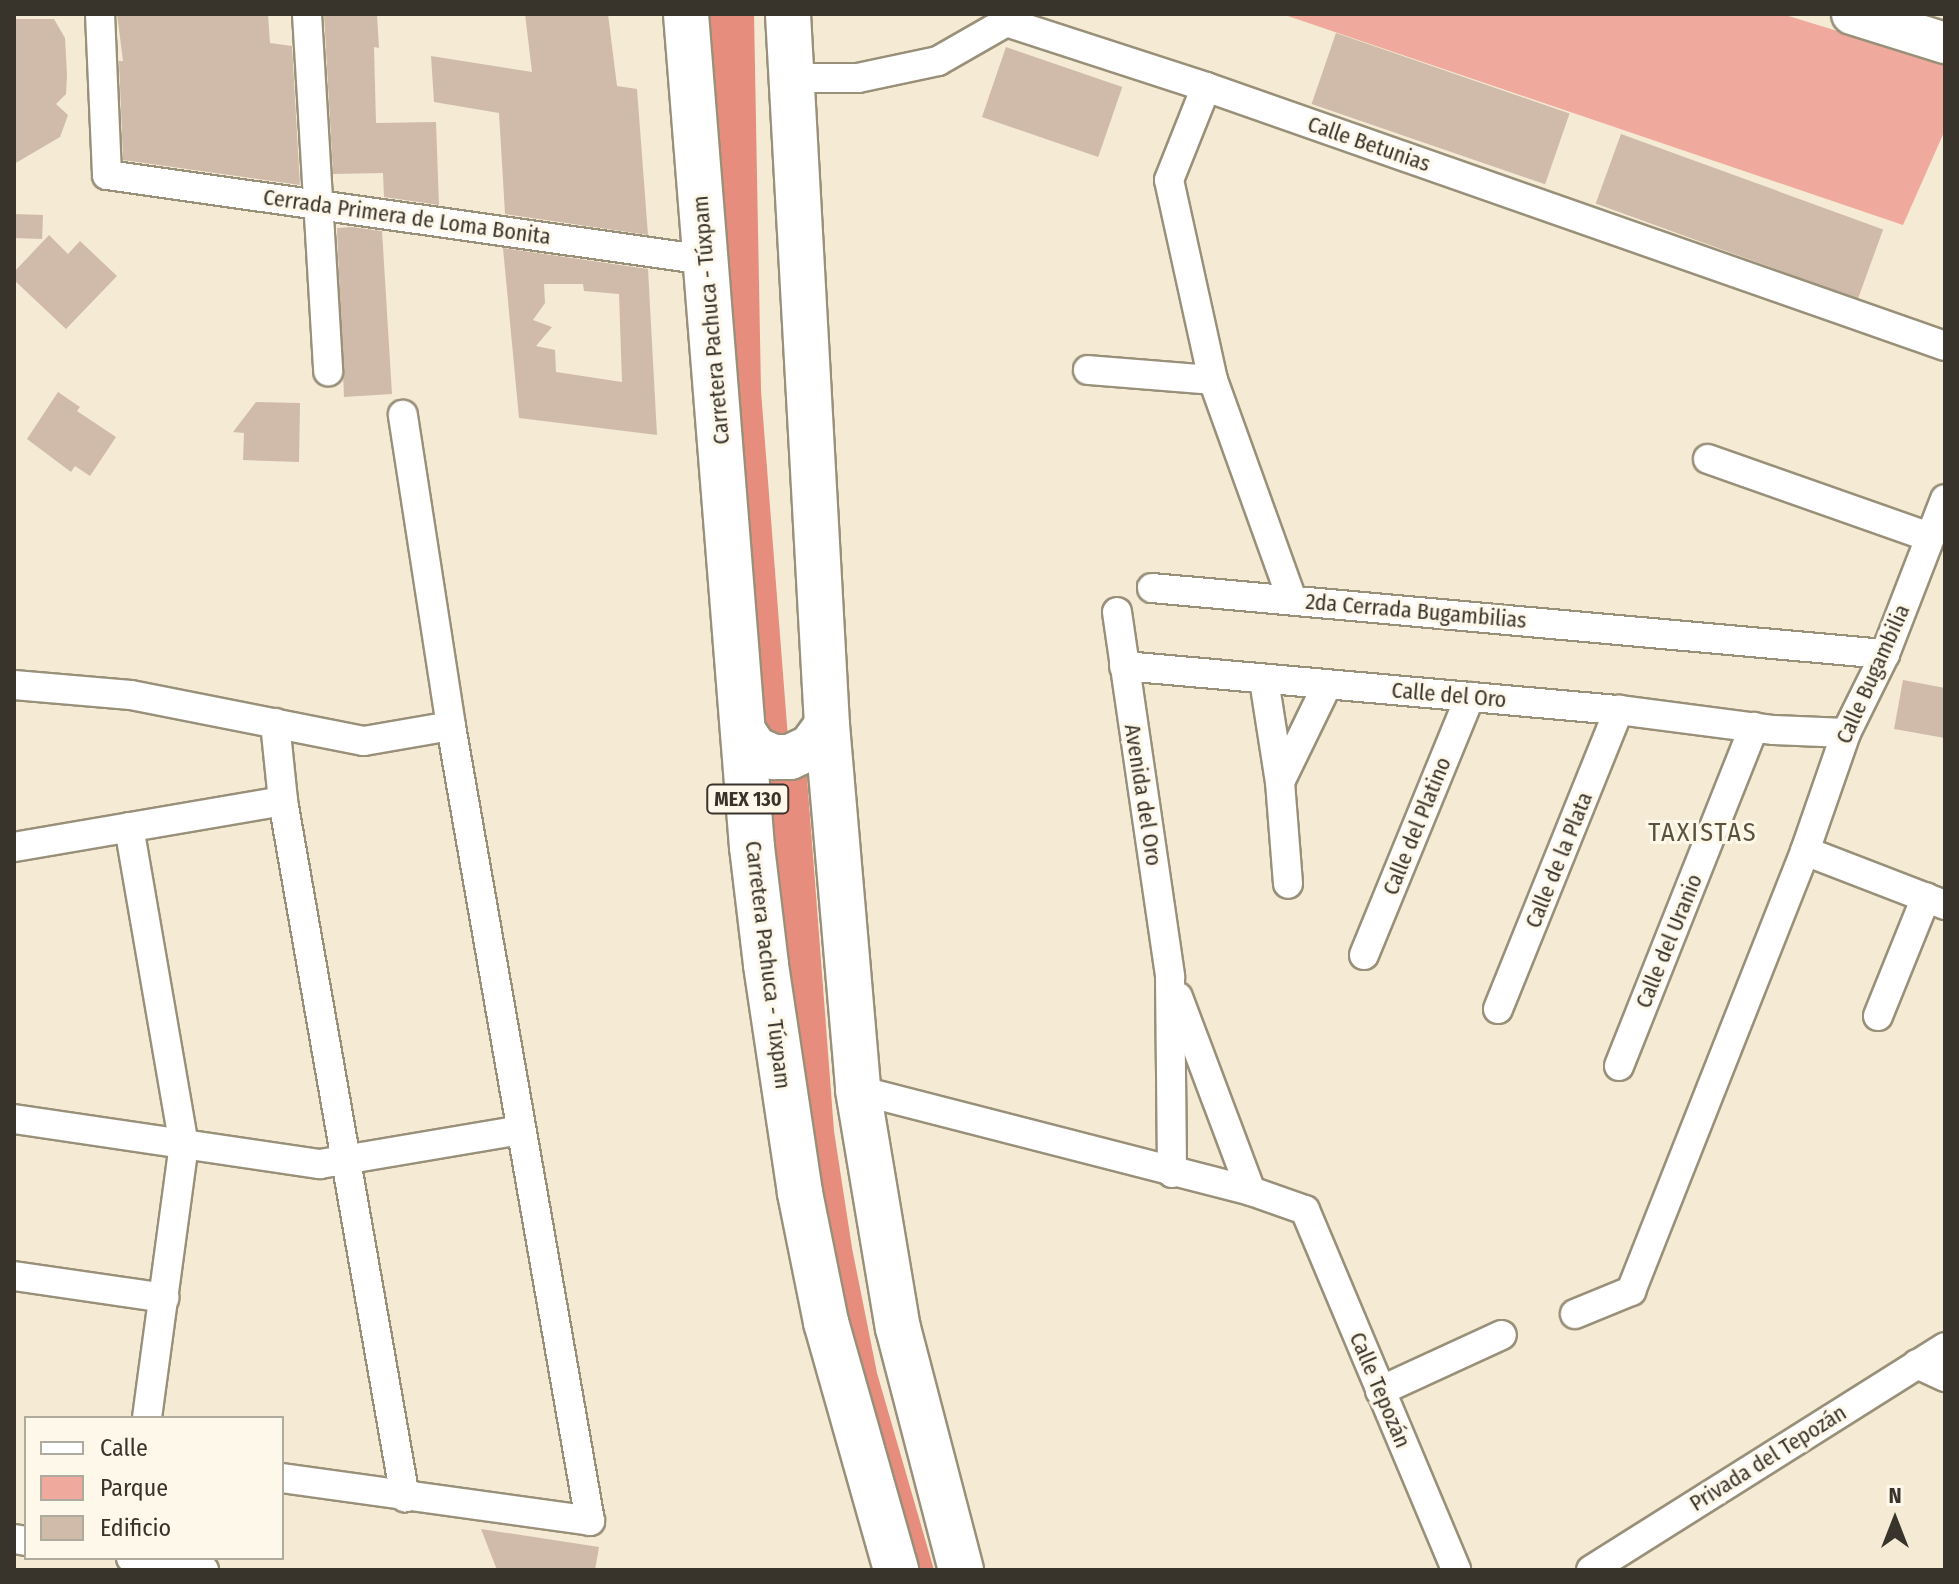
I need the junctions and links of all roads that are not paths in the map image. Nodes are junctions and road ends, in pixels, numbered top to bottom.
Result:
1 (100, 14) edge
2 (307, 14) edge
3 (686, 14) edge
4 (788, 14) edge
5 (1852, 14) edge
6 (1945, 43) edge
7 (791, 78) junction
8 (1206, 87) junction
9 (318, 204) junction
10 (706, 260) junction
11 (1945, 346) edge
12 (1088, 370) dead end
13 (328, 371) dead end
14 (1213, 380) junction
15 (403, 415) dead end
16 (1708, 459) dead end
17 (1945, 499) edge
18 (1930, 537) junction
19 (1152, 588) dead end
20 (1292, 599) junction
21 (1117, 612) dead end
22 (1885, 654) junction
23 (1124, 666) junction
24 (1264, 680) junction
25 (14, 685) edge
26 (1327, 685) junction
27 (1470, 697) junction
28 (1619, 710) junction
29 (275, 723) junction
30 (827, 725) junction
31 (451, 726) junction
32 (1764, 728) junction
33 (743, 731) junction
34 (1846, 733) junction
35 (1833, 766) junction
36 (1280, 782) junction
37 (283, 801) junction
38 (129, 827) junction
39 (14, 847) edge
40 (1805, 851) junction
41 (1288, 884) dead end
42 (1936, 901) edge
43 (1364, 955) dead end
44 (1170, 977) junction
45 (1498, 1009) dead end
46 (1878, 1016) dead end
47 (1619, 1066) dead end
48 (858, 1090) junction
49 (14, 1116) edge
50 (520, 1130) junction
51 (184, 1144) junction
52 (346, 1162) junction
53 (1172, 1173) junction
54 (1251, 1191) junction
55 (14, 1276) edge
56 (164, 1298) junction
57 (1575, 1314) dead end
58 (1502, 1335) dead end
59 (1945, 1347) edge
60 (1917, 1364) junction
61 (1945, 1377) edge
62 (1380, 1391) junction
63 (147, 1416) edge
64 (284, 1478) edge
65 (405, 1497) junction
66 (147, 1563) edge
67 (204, 1570) edge
68 (896, 1570) edge
69 (961, 1570) edge
70 (1456, 1570) edge
71 (1591, 1570) edge

1 - 9 street, Cerrada Primera de Loma Bonita
2 - 9 street
3 - 10 main road, Carretera Pachuca - Túxpam / MEX 130
4 - 7 main road
5 - 6 street
7 - 8 street, Calle Betunias
7 - 30 main road
8 - 11 street, Calle Betunias
8 - 14 street, 2da Cerrada Bugambilias
9 - 10 street, Cerrada Primera de Loma Bonita
9 - 13 street
10 - 33 main road, Carretera Pachuca - Túxpam / MEX 130
12 - 14 street
14 - 20 street, 2da Cerrada Bugambilias
15 - 31 street
16 - 18 street
17 - 18 street, Calle Bugambilia
18 - 22 street, Calle Bugambilia
19 - 20 street
20 - 22 street, 2da Cerrada Bugambilias
21 - 23 street, Avenida del Oro
22 - 34 street, Calle Bugambilia
23 - 24 street, Calle del Oro
23 - 44 street, Avenida del Oro
24 - 26 street, Calle del Oro
24 - 36 street
25 - 29 street
26 - 27 street, Calle del Oro
26 - 36 street
27 - 28 street, Calle del Oro
27 - 43 street, Calle del Platino
28 - 32 street, Calle del Oro
28 - 45 street, Calle de la Plata
29 - 31 street
29 - 37 street
30 - 33 main road
30 - 48 main road
31 - 50 street
32 - 34 street, Calle del Oro
32 - 35 street, Calle del Oro
32 - 47 street, Calle del Uranio
33 - 68 main road, Carretera Pachuca - Túxpam / MEX 130
34 - 35 street, Calle Bugambilia
35 - 40 street, Calle Bugambilia
36 - 41 street
37 - 38 street
37 - 52 street
38 - 39 street
38 - 51 street
40 - 42 street
40 - 57 street, Calle Bugambilia
42 - 46 street
44 - 53 street, Avenida del Oro
44 - 54 street, Avenida del Oro
48 - 53 street
48 - 69 main road
49 - 51 street
50 - 52 street
50 - 65 street
51 - 52 street
51 - 56 street
52 - 65 street
53 - 54 street
54 - 62 street, Calle Tepozán
55 - 56 street
56 - 63 street
58 - 62 street
59 - 60 street, Privada del Tepozán
60 - 61 street
60 - 71 street, Privada del Tepozán
62 - 70 street, Calle Tepozán
64 - 65 street
66 - 67 street

